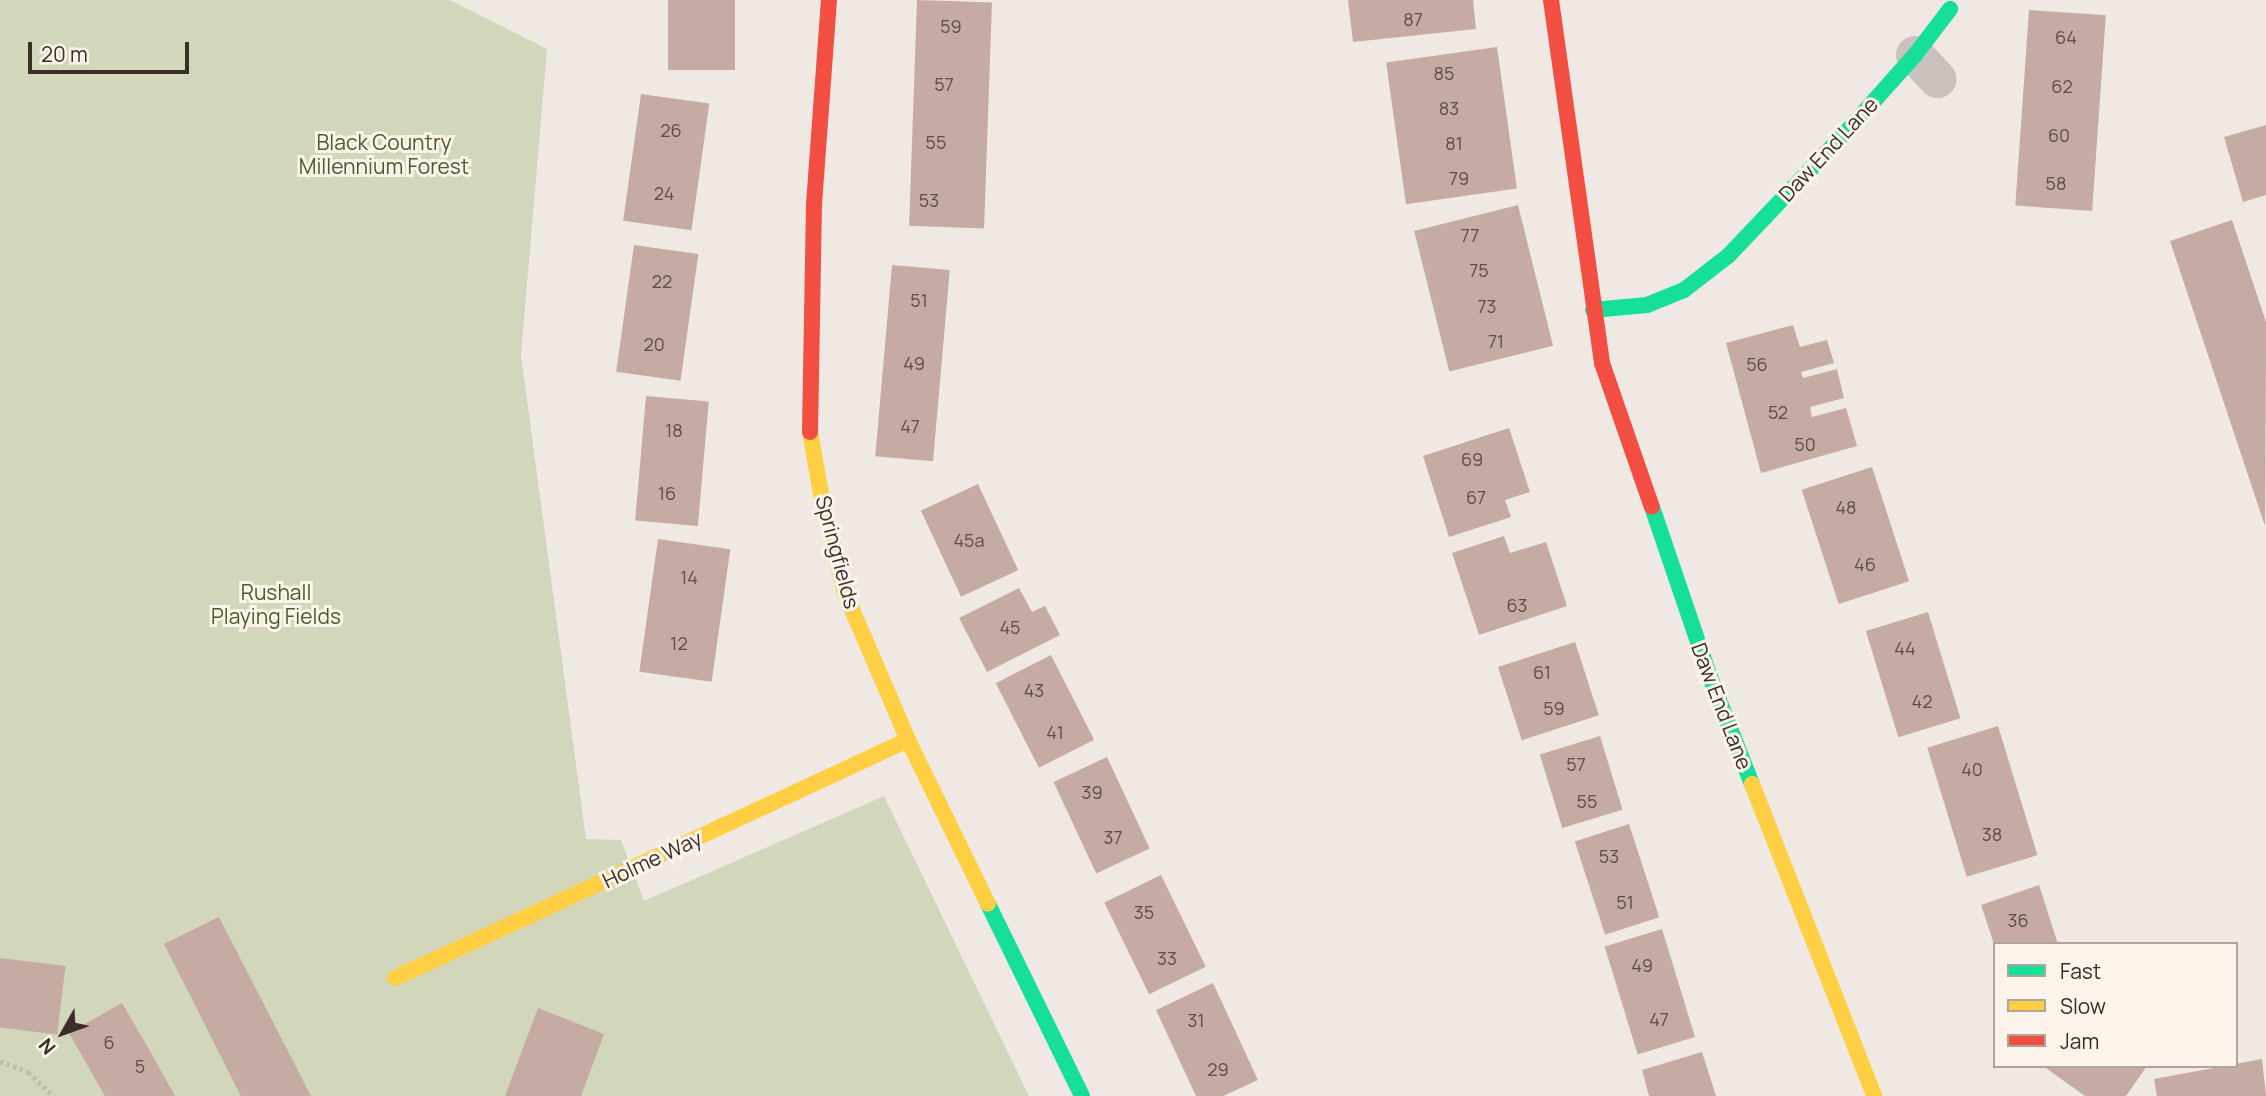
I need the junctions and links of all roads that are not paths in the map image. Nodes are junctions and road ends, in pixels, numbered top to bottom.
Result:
1 (829, 0) edge
2 (1550, 0) edge
3 (1950, 9) dead end
4 (1593, 310) junction
5 (908, 740) junction
6 (396, 978) dead end
7 (1082, 1096) edge
8 (1874, 1096) edge

1 - 5 street, Springfields
2 - 4 street, Daw End Lane
3 - 4 street, Daw End Lane
4 - 8 street, Daw End Lane
5 - 6 street, Holme Way
5 - 7 street, Springfields

